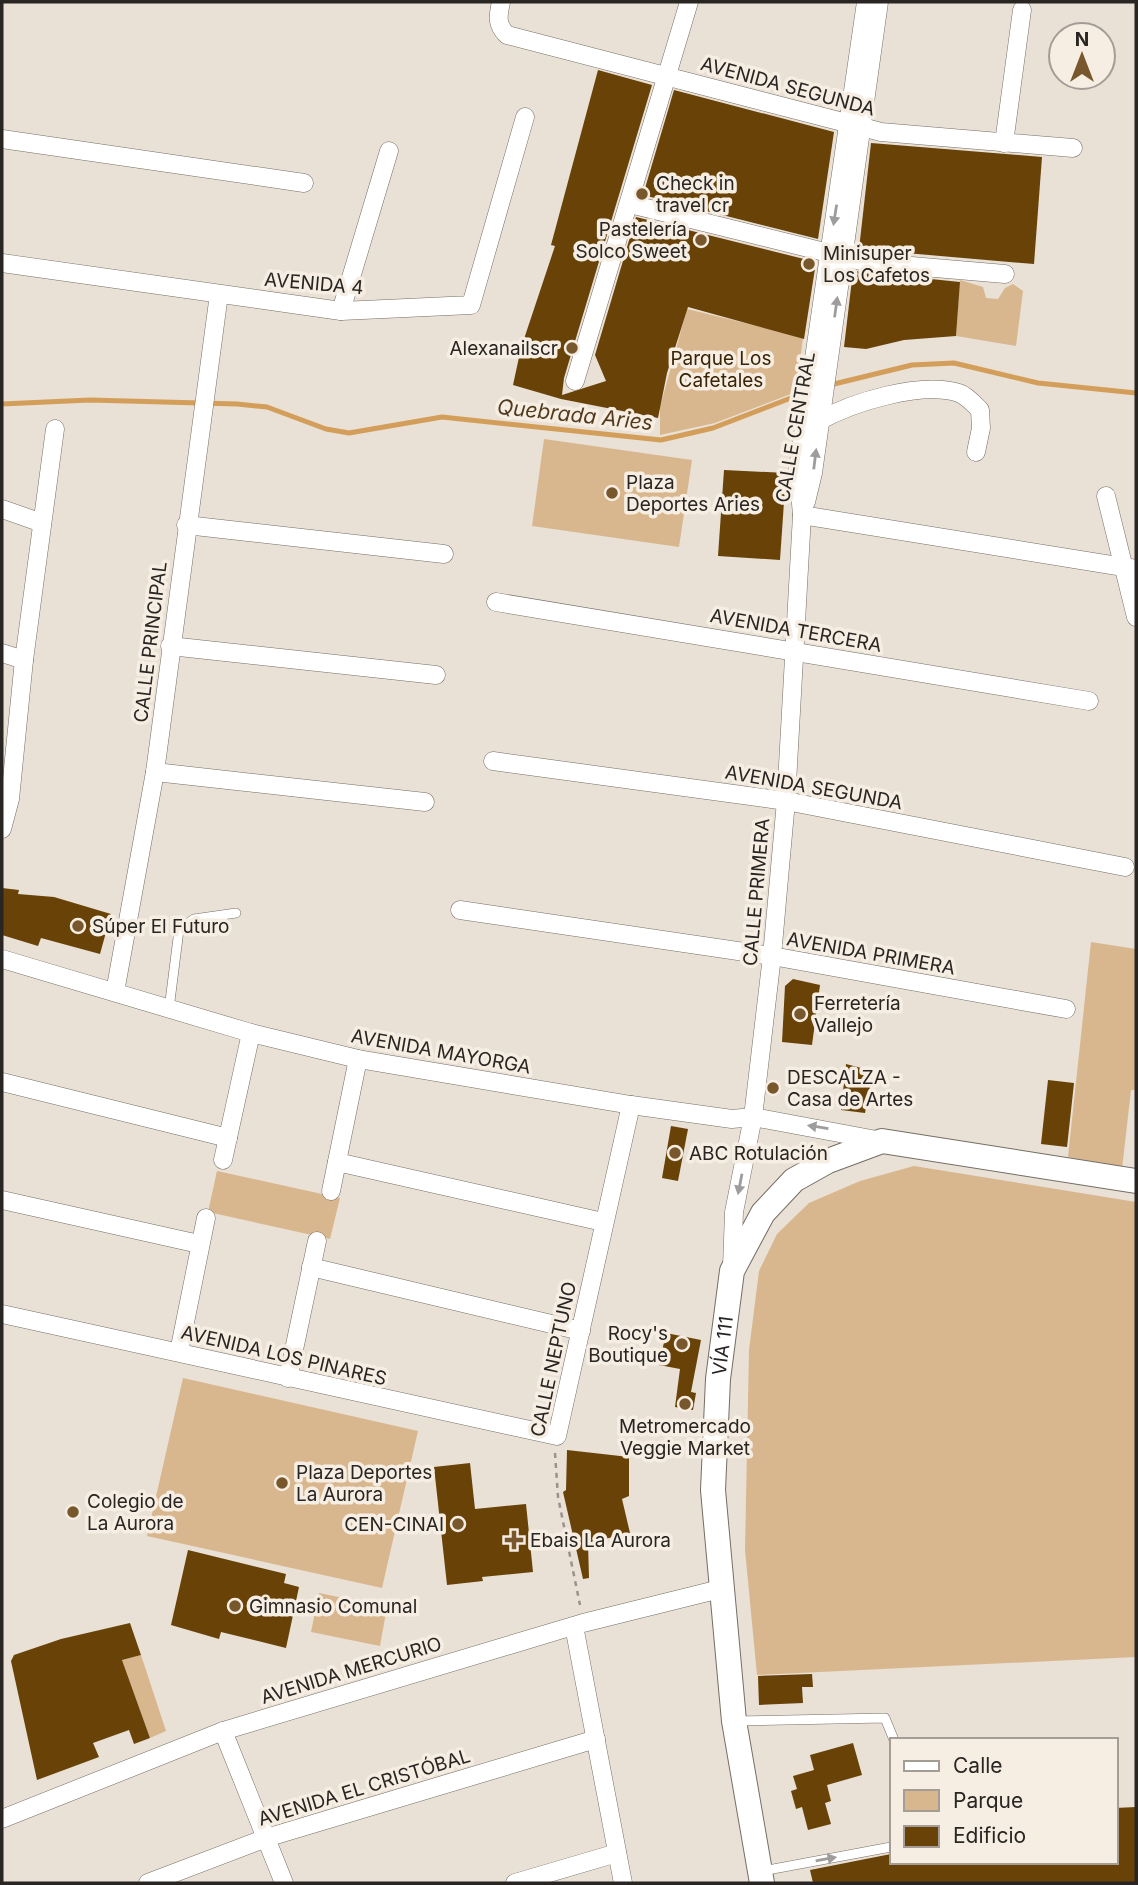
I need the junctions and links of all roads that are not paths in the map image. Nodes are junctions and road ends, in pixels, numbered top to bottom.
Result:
1 (501, 2) edge
2 (689, 2) edge
3 (866, 2) edge
4 (879, 2) edge
5 (1022, 10) dead end
6 (665, 75) junction
7 (525, 117) dead end
8 (855, 126) junction
9 (2, 139) edge
10 (1004, 144) junction
11 (1073, 148) dead end
12 (388, 150) dead end
13 (304, 183) dead end
14 (630, 204) junction
15 (836, 256) junction
16 (2, 263) edge
17 (1005, 274) dead end
18 (219, 295) junction
19 (341, 311) junction
20 (575, 381) dead end
21 (815, 401) junction
22 (819, 421) junction
23 (55, 429) dead end
24 (976, 452) dead end
25 (1106, 496) dead end
26 (2, 509) edge
27 (802, 515) junction
28 (42, 523) junction
29 (186, 525) junction
30 (444, 554) dead end
31 (1131, 569) edge
32 (496, 602) dead end
33 (1136, 617) edge
34 (170, 646) junction
35 (796, 651) junction
36 (2, 653) edge
37 (24, 660) junction
38 (436, 675) dead end
39 (1089, 701) dead end
40 (493, 761) dead end
41 (155, 772) junction
42 (6, 798) edge
43 (786, 801) junction
44 (425, 802) dead end
45 (2, 829) edge
46 (1125, 867) dead end
47 (460, 910) dead end
48 (236, 913) dead end
49 (772, 956) junction
50 (2, 959) edge
51 (115, 992) junction
52 (169, 1009) junction
53 (1066, 1009) dead end
54 (251, 1032) junction
55 (358, 1059) junction
56 (2, 1082) edge
57 (631, 1105) junction
58 (753, 1117) junction
59 (228, 1138) junction
60 (882, 1141) junction
61 (223, 1160) dead end
62 (337, 1162) junction
63 (1136, 1181) edge
64 (331, 1191) dead end
65 (2, 1200) edge
66 (206, 1218) dead end
67 (603, 1222) junction
68 (317, 1241) dead end
69 (199, 1244) junction
70 (311, 1267) junction
71 (732, 1271) junction
72 (2, 1314) edge
73 (581, 1331) junction
74 (179, 1352) junction
75 (288, 1378) junction
76 (557, 1436) joint
77 (720, 1589) junction
78 (578, 1624) junction
79 (734, 1721) junction
80 (223, 1731) junction
81 (893, 1738) edge
82 (596, 1739) junction
83 (2, 1819) edge
84 (266, 1838) junction
85 (890, 1847) edge
86 (617, 1853) junction
87 (761, 1877) edge
88 (148, 1883) edge
89 (284, 1883) edge
90 (515, 1883) edge
91 (623, 1883) edge

1 - 6 street, AVENIDA SEGUNDA
2 - 6 street
3 - 8 street, CALLE CENTRAL
4 - 8 street, CALLE CENTRAL
5 - 10 street
6 - 8 street, AVENIDA SEGUNDA
6 - 14 street
7 - 19 street, AVENIDA 4
8 - 10 street, AVENIDA SEGUNDA
8 - 15 street, CALLE CENTRAL
9 - 13 street
10 - 11 street, AVENIDA SEGUNDA
12 - 19 street
14 - 15 street
14 - 20 street
15 - 17 street
15 - 21 street, CALLE CENTRAL
16 - 18 street, AVENIDA 4
18 - 19 street, AVENIDA 4
18 - 29 street, CALLE PRINCIPAL
21 - 22 street, CALLE CENTRAL
21 - 27 street, CALLE CENTRAL
22 - 24 street
27 -> 22 street, CALLE CENTRAL
23 - 28 street
25 - 31 street
26 - 28 street
27 - 31 street
27 - 35 street, CALLE PRIMERA
28 - 37 street
29 - 30 street
29 - 34 street, CALLE PRINCIPAL
31 - 33 street
32 - 35 street, AVENIDA TERCERA
34 - 38 street
34 - 41 street, CALLE PRINCIPAL
35 - 39 street, AVENIDA TERCERA
35 - 43 street, CALLE PRIMERA
36 - 37 street
37 - 42 street
40 - 43 street, AVENIDA SEGUNDA
41 - 44 street
41 - 51 street, CALLE PRINCIPAL
42 - 45 street
43 - 46 street, AVENIDA SEGUNDA
43 - 49 street, CALLE PRIMERA
47 - 49 street, AVENIDA PRIMERA
48 - 52 lane
49 - 53 street, AVENIDA PRIMERA
49 - 58 street, CALLE PRIMERA
50 - 51 street, AVENIDA MAYORGA
51 - 52 street, AVENIDA MAYORGA
52 - 54 street, AVENIDA MAYORGA
54 - 55 street, AVENIDA MAYORGA
54 - 59 street
55 - 57 street, AVENIDA MAYORGA
55 - 62 street
56 - 59 street
57 - 58 street, AVENIDA MAYORGA
57 - 67 street, CALLE NEPTUNO
60 -> 58 street, AVENIDA MAYORGA
58 -> 71 street, CALLE PRIMERA
59 - 61 street
60 - 63 main road, VÍA 111
60 - 71 main road, VÍA 111
62 - 64 street
62 - 67 street
65 - 69 street
66 - 69 street
67 - 73 street, CALLE NEPTUNO
68 - 70 street
69 - 74 street
70 - 73 street
70 - 75 street
71 - 77 main road, VÍA 111
72 - 74 street, AVENIDA LOS PINARES
73 - 76 street, CALLE NEPTUNO
74 - 75 street, AVENIDA LOS PINARES
75 - 76 street, AVENIDA LOS PINARES
77 - 78 street, AVENIDA MERCURIO
77 - 79 main road, VÍA 111
78 - 80 street, AVENIDA MERCURIO
78 - 82 street
79 - 81 lane
79 - 87 main road, VÍA 111
80 - 83 street, AVENIDA MERCURIO
80 - 84 street
82 - 84 street, AVENIDA EL CRISTÓBAL
82 - 86 street
84 - 88 street, AVENIDA EL CRISTÓBAL
84 - 89 street
87 -> 85 lane
86 - 90 street
86 - 91 street

